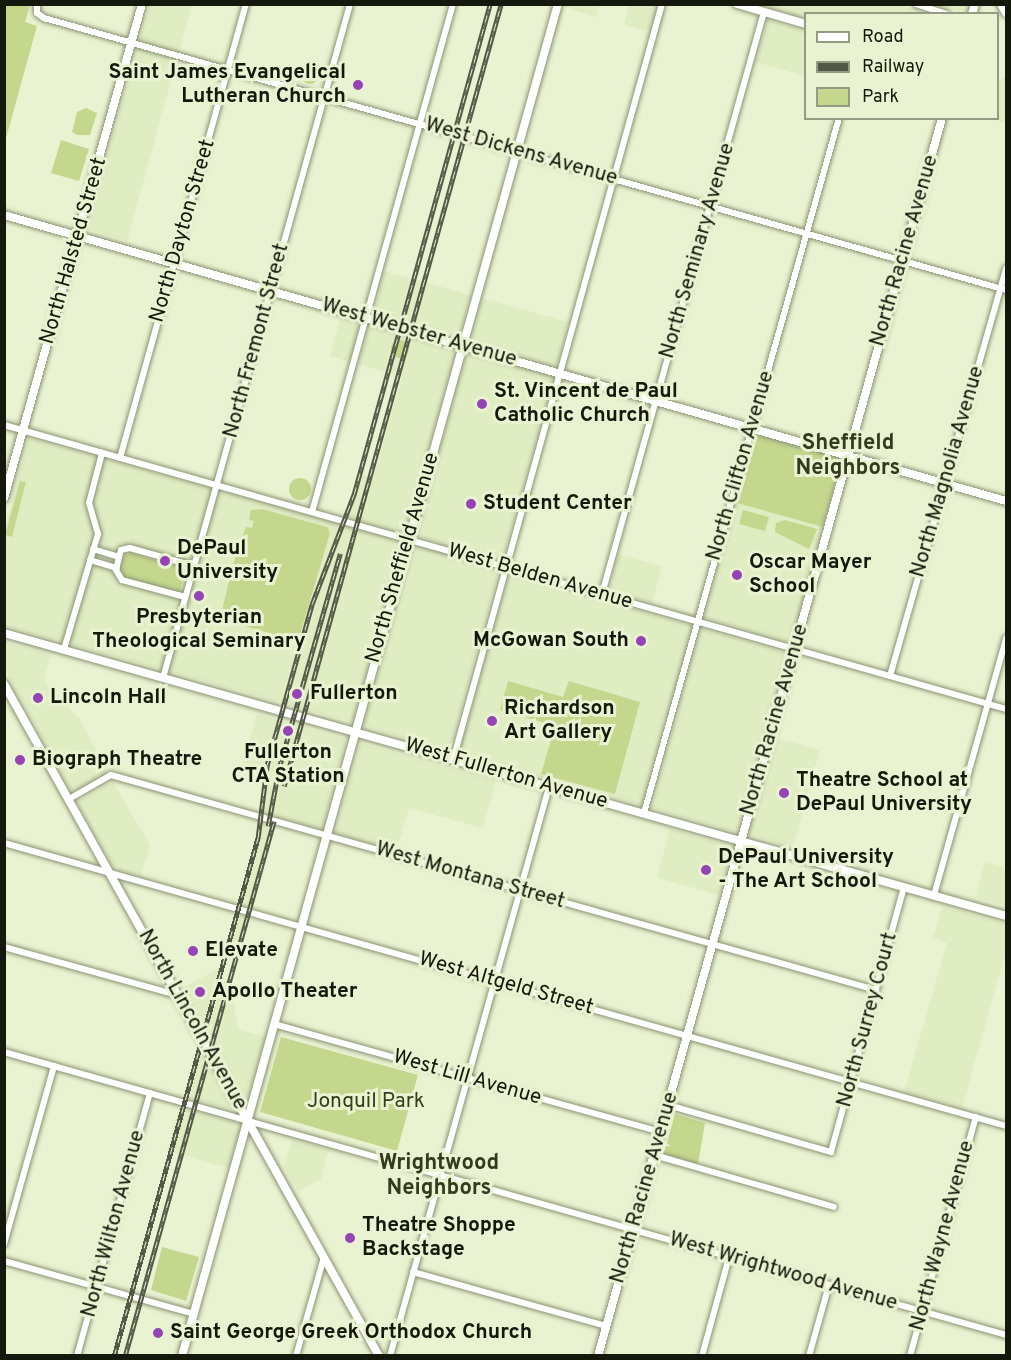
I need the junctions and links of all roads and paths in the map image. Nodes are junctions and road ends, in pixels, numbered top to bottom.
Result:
1 (38, 4) edge
2 (142, 4) edge
3 (246, 4) edge
4 (350, 4) edge
5 (453, 4) edge
6 (558, 4) edge
7 (662, 4) edge
8 (737, 4) edge
9 (916, 4) edge
10 (1002, 4) edge
11 (764, 12) junction
12 (940, 12) edge
13 (1006, 13) edge
14 (804, 23) edge
15 (132, 42) junction
16 (228, 69) junction
17 (324, 96) junction
18 (837, 120) edge
19 (941, 120) edge
20 (420, 123) junction
21 (517, 151) junction
22 (614, 178) junction
23 (711, 206) junction
24 (4, 214) edge
25 (807, 233) junction
26 (79, 236) junction
27 (903, 260) junction
28 (174, 263) junction
29 (1006, 268) edge
30 (1004, 289) edge
31 (271, 290) junction
32 (366, 318) junction
33 (463, 345) junction
34 (560, 373) junction
35 (656, 400) junction
36 (4, 425) edge
37 (752, 428) junction
38 (23, 430) junction
39 (102, 453) junction
40 (849, 455) junction
41 (120, 458) junction
42 (946, 483) junction
43 (217, 485) junction
44 (4, 498) edge
45 (1006, 501) edge
46 (312, 512) junction
47 (409, 540) junction
48 (93, 549) junction
49 (119, 556) junction
50 (90, 560) junction
51 (194, 566) junction
52 (506, 567) junction
53 (117, 568) junction
54 (602, 594) junction
55 (185, 597) junction
56 (698, 622) junction
57 (4, 633) edge
58 (1006, 638) edge
59 (795, 649) junction
60 (64, 650) junction
61 (890, 676) junction
62 (163, 678) junction
63 (4, 684) edge
64 (988, 704) junction
65 (1006, 709) edge
66 (355, 732) junction
67 (453, 760) junction
68 (549, 787) junction
69 (69, 799) junction
70 (644, 813) junction
71 (326, 836) junction
72 (742, 841) junction
73 (4, 843) edge
74 (110, 872) junction
75 (904, 887) junction
76 (520, 890) junction
77 (934, 895) junction
78 (1006, 916) edge
79 (301, 926) junction
80 (713, 943) junction
81 (4, 947) edge
82 (494, 981) junction
83 (876, 990) junction
84 (177, 995) junction
85 (274, 1024) junction
86 (687, 1035) junction
87 (4, 1052) edge
88 (54, 1066) junction
89 (467, 1078) junction
90 (851, 1082) junction
91 (150, 1093) junction
92 (668, 1105) junction
93 (976, 1117) junction
94 (248, 1121) junction
95 (1006, 1126) edge
96 (661, 1132) junction
97 (654, 1155) junction
98 (440, 1175) junction
99 (834, 1207) dead end
100 (633, 1230) junction
101 (4, 1244) edge
102 (324, 1257) junction
103 (729, 1257) junction
104 (4, 1261) edge
105 (413, 1272) junction
106 (829, 1285) junction
107 (96, 1287) junction
108 (922, 1312) junction
109 (194, 1314) junction
110 (607, 1326) junction
111 (1006, 1335) edge
112 (77, 1356) edge
113 (182, 1356) edge
114 (296, 1356) edge
115 (380, 1356) edge
116 (390, 1356) edge
117 (598, 1356) edge
118 (702, 1356) edge
119 (809, 1356) edge
120 (910, 1356) edge

1 - 15 street, West Dickens Avenue
2 - 15 street, North Halsted Street
3 - 16 street, North Dayton Street
4 - 17 street, North Fremont Street
5 - 20 street
6 - 21 street, North Sheffield Avenue
7 - 22 street
8 - 11 street
9 - 12 street
10 - 13 street
11 - 14 street
11 - 23 street, North Seminary Avenue
15 - 16 street, West Dickens Avenue
15 - 26 street, North Halsted Street
16 - 17 street, West Dickens Avenue
16 - 28 street, North Dayton Street
17 - 20 street, West Dickens Avenue
17 - 31 street, North Fremont Street
18 - 25 street, North Clifton Avenue
19 - 27 street, North Racine Avenue
20 - 21 street, West Dickens Avenue
20 - 32 street
21 - 22 street, West Dickens Avenue
21 - 33 street, North Sheffield Avenue
22 - 23 street, West Dickens Avenue
22 - 34 street
23 - 25 street, West Dickens Avenue
23 - 35 street, North Seminary Avenue
24 - 26 street, West Webster Avenue
25 - 27 street, West Dickens Avenue
25 - 37 street, North Clifton Avenue
26 - 28 street, West Webster Avenue
26 - 38 street, North Halsted Street
27 - 30 street, West Dickens Avenue
27 - 40 street, North Racine Avenue
28 - 31 street, West Webster Avenue
28 - 41 street, North Dayton Street
29 - 30 street, North Magnolia Avenue
30 - 42 street, North Magnolia Avenue
31 - 32 street, West Webster Avenue
31 - 43 street, North Fremont Street
32 - 33 street, West Webster Avenue
32 - 46 street
33 - 34 street, West Webster Avenue
33 - 47 street, North Sheffield Avenue
34 - 35 street, West Webster Avenue
34 - 52 street
35 - 37 street, West Webster Avenue
35 - 54 street, North Seminary Avenue
36 - 38 street, West Belden Avenue
37 - 40 street, West Webster Avenue
37 - 56 street, North Clifton Avenue
38 - 39 street, West Belden Avenue
38 - 44 street, North Halsted Street
39 - 41 street, West Belden Avenue
39 - 48 street
40 - 42 street, West Webster Avenue
40 - 59 street, North Racine Avenue
41 - 43 street, West Belden Avenue
42 - 45 street, West Webster Avenue
42 - 61 street, North Magnolia Avenue
43 - 46 street, West Belden Avenue
43 - 51 street, North Fremont Street
46 - 47 street, West Belden Avenue
47 - 52 street, West Belden Avenue
47 - 66 street, North Sheffield Avenue
48 - 49 street
48 - 50 street
49 - 51 street
49 - 53 street
50 - 53 street
50 - 60 street
51 - 55 street, North Fremont Street
52 - 54 street, West Belden Avenue
52 - 67 street
53 - 55 street
54 - 56 street, West Belden Avenue
55 - 62 street, North Fremont Street
56 - 59 street, West Belden Avenue
56 - 70 street, North Clifton Avenue
57 - 60 street, West Fullerton Avenue
58 - 64 street
59 - 61 street, West Belden Avenue
59 - 72 street, North Racine Avenue
60 - 62 street, West Fullerton Avenue
61 - 64 street, West Belden Avenue
62 - 66 street, West Fullerton Avenue
63 - 69 street, North Lincoln Avenue
64 - 65 street, West Belden Avenue
64 - 77 street
66 - 67 street, West Fullerton Avenue
66 - 71 street, North Sheffield Avenue
67 - 68 street, West Fullerton Avenue
68 - 70 street, West Fullerton Avenue
68 - 76 street
69 - 71 street, West Montana Street
69 - 74 street, North Lincoln Avenue
70 - 72 street, West Fullerton Avenue
71 - 76 street, West Montana Street
71 - 79 street, North Sheffield Avenue
72 - 75 street, West Fullerton Avenue
72 - 80 street, North Racine Avenue
73 - 74 street, West Altgeld Street
74 - 79 street, West Altgeld Street
74 - 84 street, North Lincoln Avenue
75 - 77 street, West Fullerton Avenue
75 - 83 street, North Surrey Court
76 - 80 street, West Montana Street
76 - 82 street
77 - 78 street, West Fullerton Avenue
79 - 82 street, West Altgeld Street
79 - 85 street, North Sheffield Avenue
80 - 83 street, West Montana Street
80 - 86 street, North Racine Avenue
81 - 84 street
82 - 86 street, West Altgeld Street
82 - 89 street
83 - 90 street, North Surrey Court
84 - 94 street, North Lincoln Avenue
85 - 89 street, West Lill Avenue
85 - 94 street, North Sheffield Avenue
86 - 90 street, West Altgeld Street
86 - 92 street, North Racine Avenue
87 - 88 street, West Wrightwood Avenue
88 - 91 street, West Wrightwood Avenue
88 - 101 street
89 - 96 street, West Lill Avenue
89 - 98 street
90 - 92 street, North Surrey Court
90 - 93 street, West Altgeld Street
91 - 94 street, West Wrightwood Avenue
91 - 107 street, North Wilton Avenue
92 - 96 street, North Racine Avenue
93 - 95 street, West Altgeld Street
93 - 108 street, North Wayne Avenue
94 - 98 street, West Wrightwood Avenue
94 - 102 street, North Lincoln Avenue
94 - 109 street, North Sheffield Avenue
96 - 97 street, North Racine Avenue
97 - 99 street
97 - 100 street, North Racine Avenue
98 - 100 street, West Wrightwood Avenue
98 - 105 street
100 - 103 street, West Wrightwood Avenue
100 - 110 street, North Racine Avenue
102 - 114 street
102 - 115 street, North Lincoln Avenue
103 - 106 street, West Wrightwood Avenue
103 - 118 street
104 - 107 street
105 - 110 street
105 - 116 street
106 - 108 street, West Wrightwood Avenue
106 - 119 street
107 - 109 street
107 - 112 street, North Wilton Avenue
108 - 111 street, West Wrightwood Avenue
108 - 120 street, North Wayne Avenue
109 - 113 street, North Sheffield Avenue
110 - 117 street, North Racine Avenue

